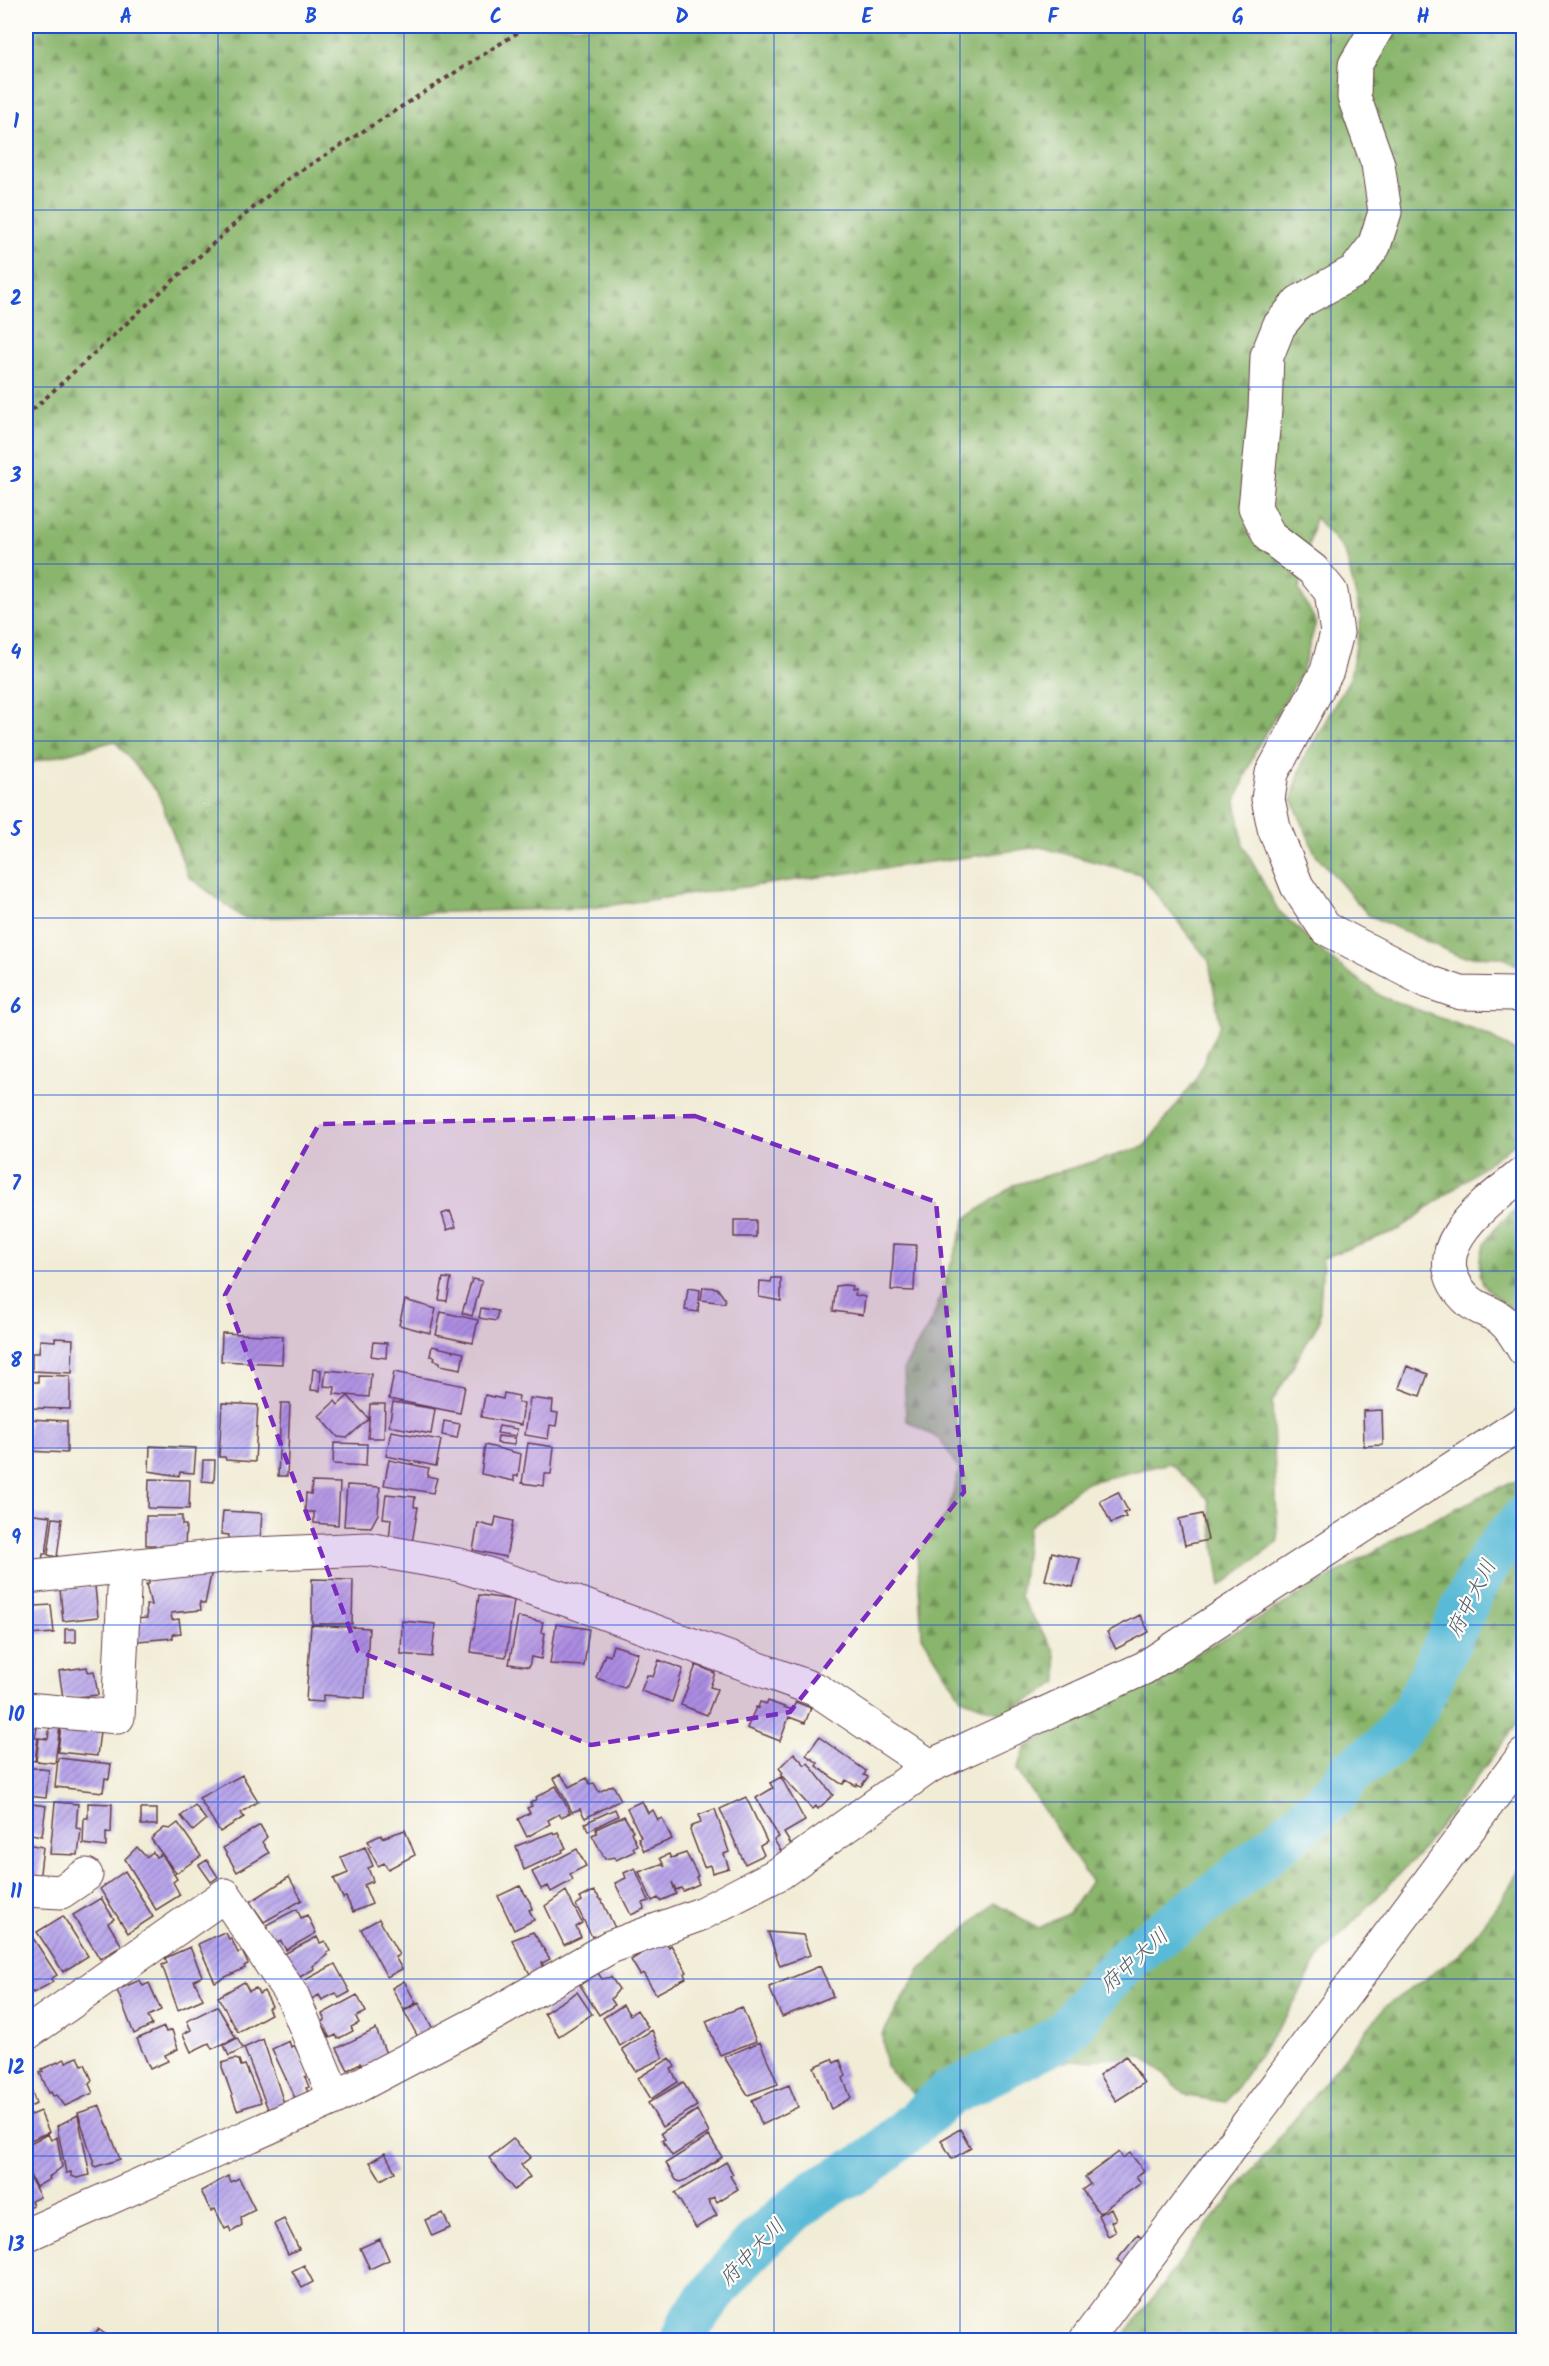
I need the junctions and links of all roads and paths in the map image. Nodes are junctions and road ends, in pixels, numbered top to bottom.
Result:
1 (528, 26) edge
2 (1378, 26) edge
3 (26, 416) edge
4 (1524, 998) edge
5 (1524, 1173) edge
6 (1524, 1350) edge
7 (1524, 1422) edge
8 (124, 1568) junction
9 (26, 1577) edge
10 (26, 1709) edge
11 (1524, 1755) edge
12 (930, 1766) junction
13 (86, 1875) dead end
14 (26, 1890) edge
15 (26, 2034) edge
16 (335, 2098) junction
17 (26, 2235) edge
18 (1086, 2340) edge

1 - 3 path
2 - 4 street
5 - 6 street
7 - 12 street
8 - 9 street
8 - 10 street
8 - 12 street
11 - 18 street
12 - 16 street
13 - 14 street
15 - 16 street
16 - 17 street

